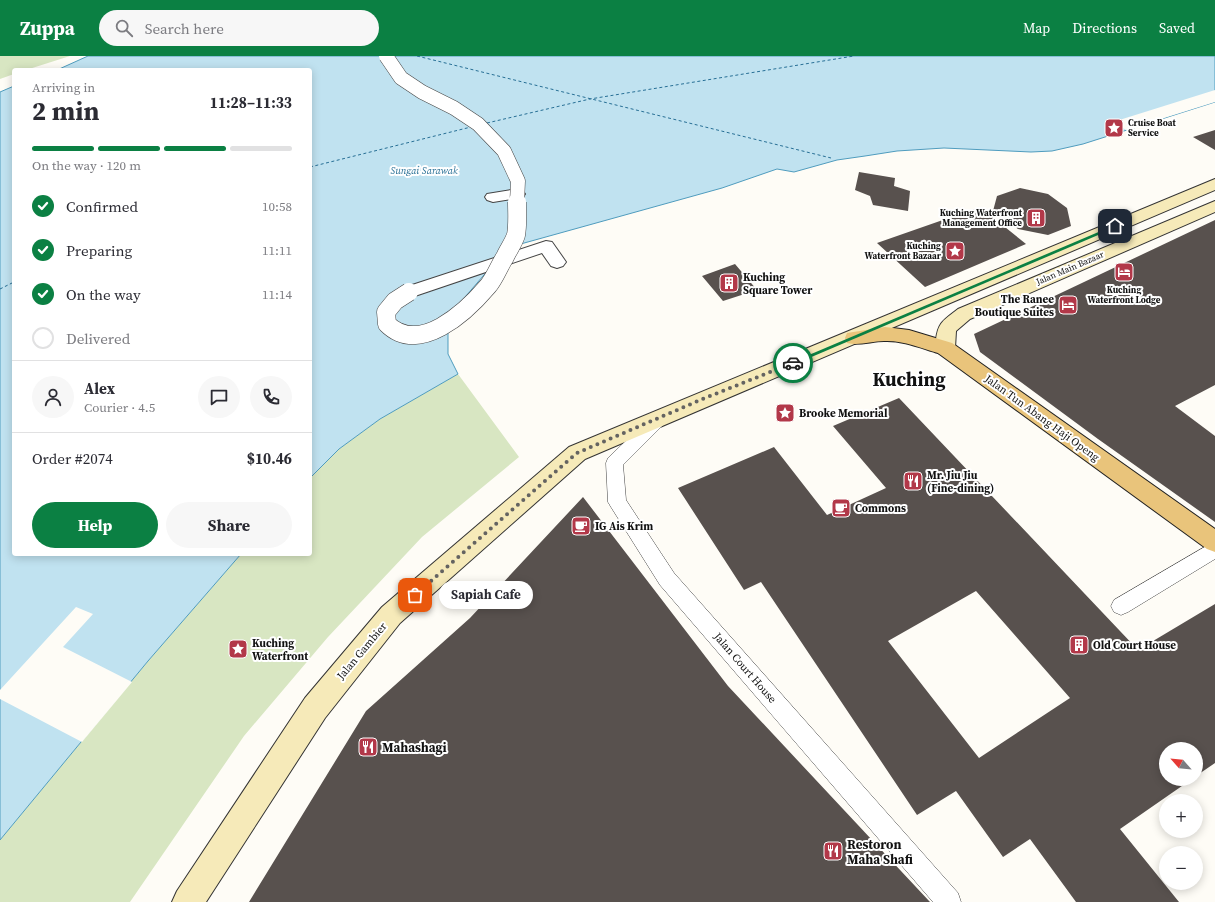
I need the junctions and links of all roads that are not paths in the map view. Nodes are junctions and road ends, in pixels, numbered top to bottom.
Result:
1 (386, 56) edge
2 (1215, 184) edge
3 (517, 194) junction
4 (493, 197) dead end
5 (1215, 206) edge
6 (557, 262) dead end
7 (854, 338) junction
8 (945, 348) junction
9 (659, 419) junction
10 (1215, 542) edge
11 (1215, 549) edge
12 (1121, 606) dead end
13 (188, 902) edge
14 (950, 902) edge

1 - 3 street, bridge
2 - 7 main road, Jalan Main Bazaar
3 - 4 street
3 - 6 street, bridge
5 - 8 main road, Jalan Main Bazaar
7 - 8 main road, Jalan Tun Abang Haji Openg
7 - 9 main road, Jalan Gambier
8 - 10 main road, Jalan Tun Abang Haji Openg
9 - 13 main road, Jalan Gambier
9 - 14 lane, Jalan Court House
11 - 12 lane

